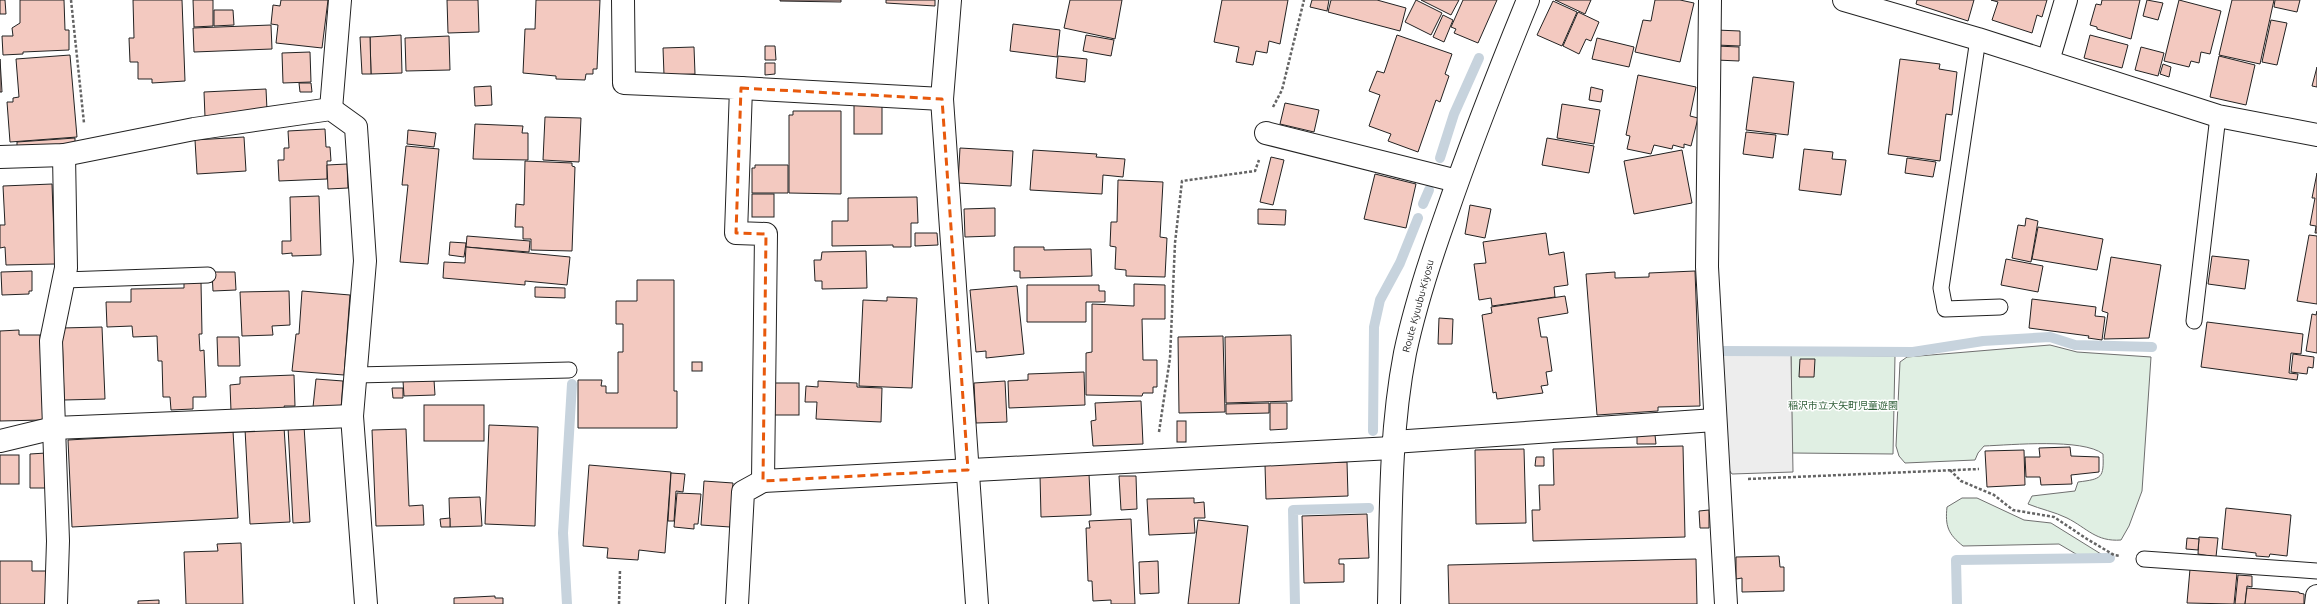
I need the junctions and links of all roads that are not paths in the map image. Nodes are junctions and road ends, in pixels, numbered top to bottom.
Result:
1 (340, 0) edge
2 (623, 0) edge
3 (950, 0) edge
4 (1528, 0) edge
5 (1710, 0) edge
6 (1844, 0) edge
7 (2066, 0) edge
8 (1978, 38) junction
9 (2048, 61) junction
10 (741, 88) junction
11 (942, 99) junction
12 (331, 109) junction
13 (2218, 116) junction
14 (1266, 133) road end
15 (2317, 135) edge
16 (64, 154) junction
17 (0, 157) edge
18 (1457, 182) junction
19 (208, 275) dead end
20 (64, 280) junction
21 (2000, 307) dead end
22 (2194, 321) dead end
23 (569, 370) dead end
24 (356, 375) junction
25 (352, 416) junction
26 (1715, 420) junction
27 (54, 428) junction
28 (0, 441) edge
29 (1392, 445) junction
30 (968, 470) junction
31 (763, 481) junction
32 (2144, 559) road end
33 (2317, 571) edge
34 (2317, 596) edge
35 (56, 604) edge
36 (366, 604) edge
37 (737, 604) edge
38 (977, 604) edge
39 (1389, 604) edge
40 (1726, 604) edge
41 (2316, 604) edge

1 - 12 street
2 - 10 street
3 - 11 street
4 - 18 street, Route Kyuubu-Kiyosu
5 - 26 street
6 - 8 street
7 - 9 street
8 - 9 street
8 - 21 lane
9 - 13 street
10 - 11 street
10 - 31 street
11 - 30 street
12 - 16 street
12 - 24 street
13 - 15 street
13 - 22 lane
14 - 18 street
16 - 17 street
16 - 20 street
18 - 29 street, Route Kyuubu-Kiyosu
19 - 20 lane
20 - 27 street
23 - 24 lane
24 - 25 street
25 - 27 street
25 - 36 street
26 - 29 street
26 - 40 street
27 - 28 street
27 - 35 street
29 - 30 street
29 - 39 street, Route Kyuubu-Kiyosu
30 - 31 street
30 - 38 street
31 - 37 street
32 - 33 lane
34 - 41 street

